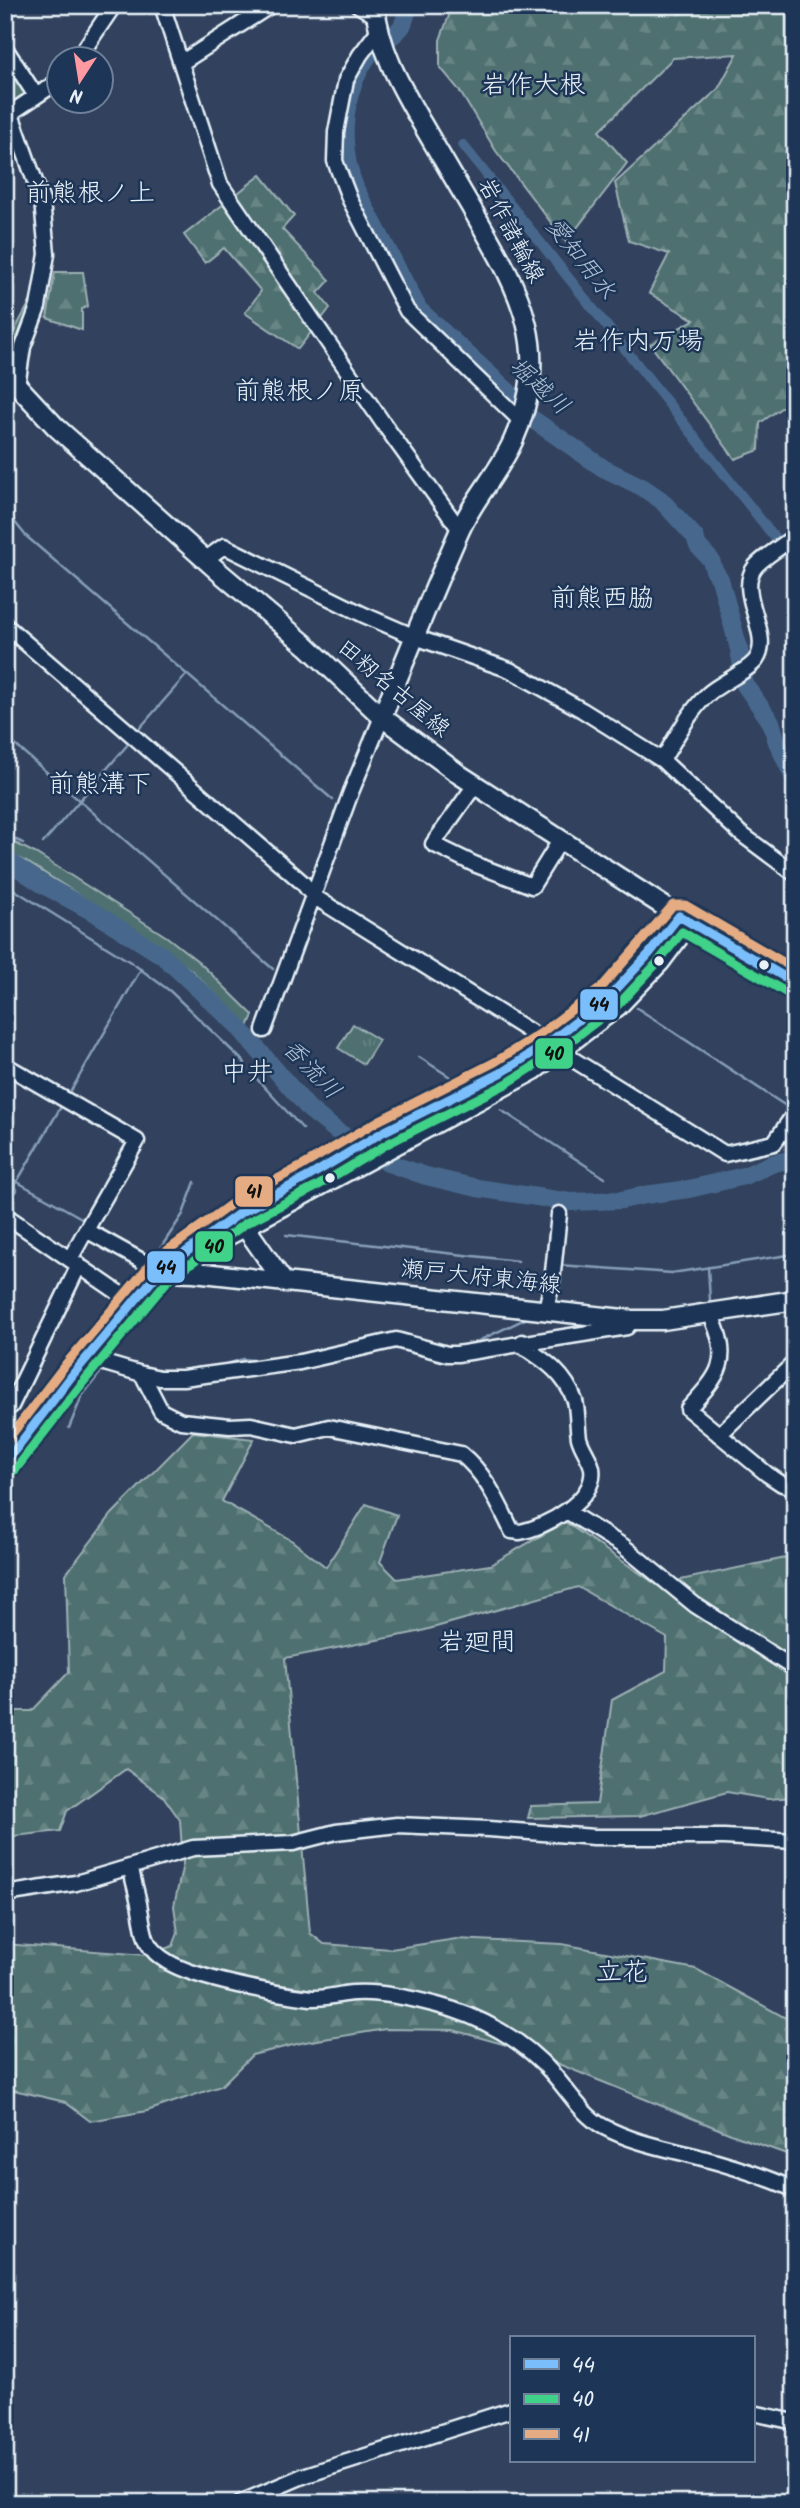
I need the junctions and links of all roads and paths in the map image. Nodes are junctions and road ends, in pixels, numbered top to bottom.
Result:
1 (114, 5) edge
2 (162, 5) edge
3 (271, 5) edge
4 (358, 5) edge
5 (378, 22) edge
6 (86, 46) edge
7 (5, 48) edge
8 (181, 63) junction
9 (46, 89) edge
10 (36, 96) junction
11 (8, 115) edge
12 (11, 379) edge
13 (520, 421) junction
14 (460, 530) junction
15 (788, 541) dead end
16 (206, 559) junction
17 (5, 625) edge
18 (415, 637) junction
19 (382, 717) junction
20 (662, 760) junction
21 (475, 785) junction
22 (561, 839) junction
23 (795, 874) edge
24 (313, 896) junction
25 (685, 919) junction
26 (795, 984) edge
27 (264, 1030) dead end
28 (554, 1047) junction
29 (5, 1065) edge
30 (795, 1113) edge
31 (351, 1160) junction
32 (559, 1214) dead end
33 (5, 1215) edge
34 (246, 1228) junction
35 (86, 1230) junction
36 (74, 1262) junction
37 (160, 1271) junction
38 (283, 1281) junction
39 (795, 1300) edge
40 (132, 1301) junction
41 (546, 1310) junction
42 (710, 1313) junction
43 (632, 1320) junction
44 (522, 1342) junction
45 (87, 1357) junction
46 (795, 1362) edge
47 (142, 1374) junction
48 (5, 1404) edge
49 (719, 1435) junction
50 (5, 1463) edge
51 (795, 1487) edge
52 (568, 1512) junction
53 (795, 1669) edge
54 (795, 1841) edge
55 (131, 1868) junction
56 (5, 1894) edge
57 (795, 2190) edge
58 (510, 2410) edge
59 (754, 2413) edge
60 (795, 2422) edge
61 (240, 2503) edge

1 - 6 street
2 - 8 street
3 - 8 street
4 - 5 street
5 - 13 main road, 岩作諸輪線
5 - 13 street
7 - 10 street
8 - 14 street
9 - 10 street
10 - 11 street
11 - 12 street
12 - 16 main road, 田籾名古屋線
13 - 14 main road, 岩作諸輪線
14 - 18 main road, 岩作諸輪線
15 - 20 street
16 - 18 street
16 - 19 main road, 田籾名古屋線
17 - 24 street
18 - 19 main road, 岩作諸輪線
18 - 20 street
19 - 21 main road, 田籾名古屋線
19 - 24 street
20 - 23 street
21 - 22 main road, 田籾名古屋線
21 - 22 street
22 - 25 main road, 田籾名古屋線
24 - 27 street
24 - 28 street
25 - 26 main road, 田籾名古屋線
25 - 28 main road
28 - 30 street
28 - 31 main road
28 - 31 main road
29 - 35 street
31 - 34 main road
31 - 37 main road
32 - 41 street
33 - 36 street
34 - 37 main road
34 - 38 main road
35 - 36 street
35 - 37 street
36 - 40 street
36 - 48 street
37 - 38 main road, 瀬戸大府東海線
37 - 40 main road
38 - 41 main road, 瀬戸大府東海線
39 - 42 main road, 瀬戸大府東海線
40 - 45 main road
41 - 43 main road, 瀬戸大府東海線
42 - 43 main road, 瀬戸大府東海線
42 - 49 street
43 - 44 street
44 - 47 street
44 - 52 street
45 - 47 street
45 - 50 main road
46 - 49 street
47 - 52 street
49 - 51 street
52 - 53 street
54 - 55 street
55 - 56 street
55 - 57 street
58 - 61 street
59 - 60 street

